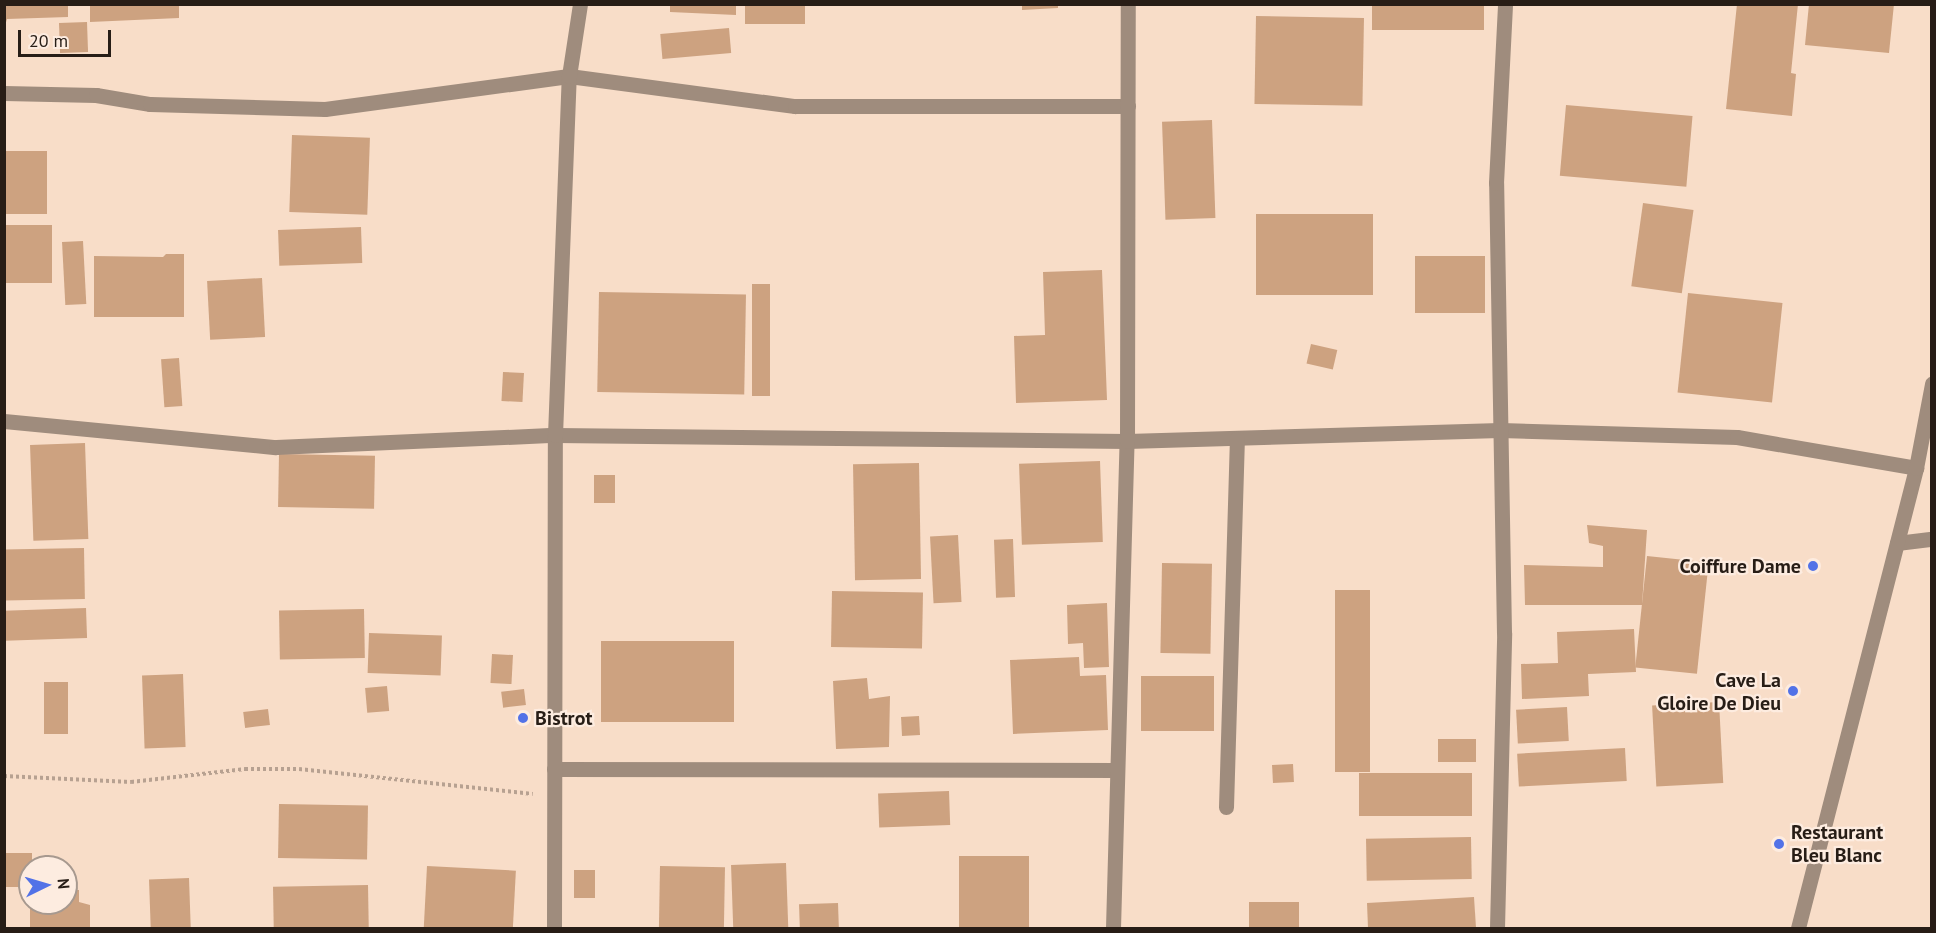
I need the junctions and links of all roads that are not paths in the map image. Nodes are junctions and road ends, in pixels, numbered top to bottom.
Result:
1 (580, 4) edge
2 (1128, 4) edge
3 (1505, 4) edge
4 (569, 76) junction
5 (4, 93) edge
6 (1128, 106) junction
7 (1932, 384) edge
8 (4, 422) edge
9 (1500, 430) junction
10 (555, 435) junction
11 (1237, 438) junction
12 (1127, 441) junction
13 (1916, 468) junction
14 (1932, 539) edge
15 (1897, 543) junction
16 (555, 769) junction
17 (1116, 770) junction
18 (1226, 807) dead end
19 (554, 928) edge
20 (1113, 928) edge
21 (1497, 928) edge
22 (1798, 928) edge

1 - 4 street
2 - 6 street
3 - 9 street
4 - 5 street
4 - 6 street
4 - 10 street
6 - 12 street
7 - 13 street
8 - 10 street
9 - 11 street
9 - 13 street
9 - 21 street
10 - 12 street
10 - 16 street
11 - 12 street
11 - 18 street
12 - 17 street
13 - 15 street
14 - 15 street
15 - 22 street
16 - 17 street
16 - 19 street
17 - 20 street

